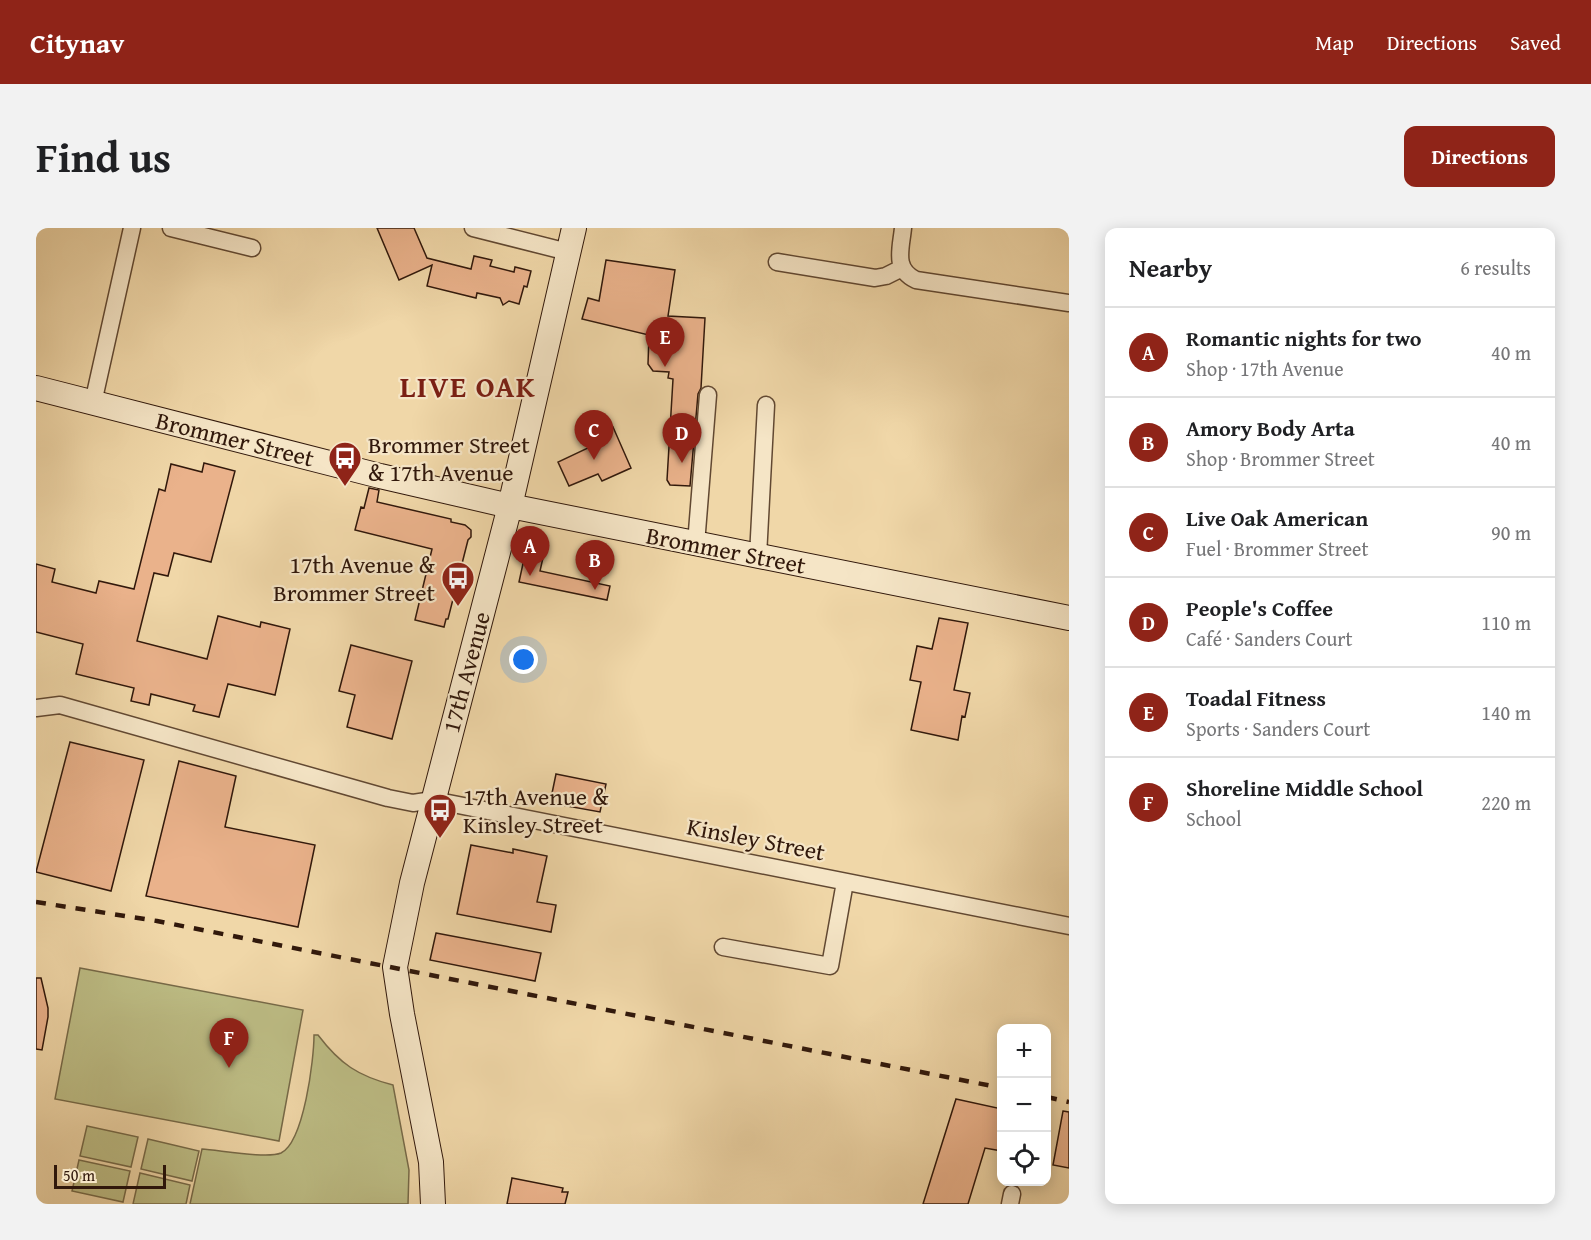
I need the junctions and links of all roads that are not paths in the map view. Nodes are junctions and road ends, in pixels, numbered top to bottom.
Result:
1 (132, 228) edge
2 (171, 228) edge
3 (473, 228) edge
4 (574, 228) edge
5 (903, 228) edge
6 (252, 248) dead end
7 (568, 252) junction
8 (777, 261) dead end
9 (902, 268) junction
10 (1069, 303) edge
11 (36, 388) edge
12 (708, 395) dead end
13 (93, 403) junction
14 (766, 405) dead end
15 (510, 506) junction
16 (696, 544) junction
17 (758, 556) junction
18 (1069, 618) edge
19 (36, 708) edge
20 (433, 800) junction
21 (846, 882) junction
22 (1069, 926) edge
23 (723, 947) dead end
24 (433, 1204) edge

1 - 13 street
2 - 6 street
3 - 7 street
4 - 7 main road, 17th Avenue
5 - 9 street
7 - 15 main road, 17th Avenue
8 - 9 street
9 - 10 street
11 - 13 main road, Brommer Street
12 - 16 street
13 - 15 main road, Brommer Street
14 - 17 street
15 - 16 main road, Brommer Street
15 - 20 main road, 17th Avenue
16 - 17 main road, Brommer Street
17 - 18 main road, Brommer Street
19 - 20 street
20 - 21 street, Kinsley Street
20 - 24 main road, 17th Avenue
21 - 22 street, Kinsley Street
21 - 23 street

